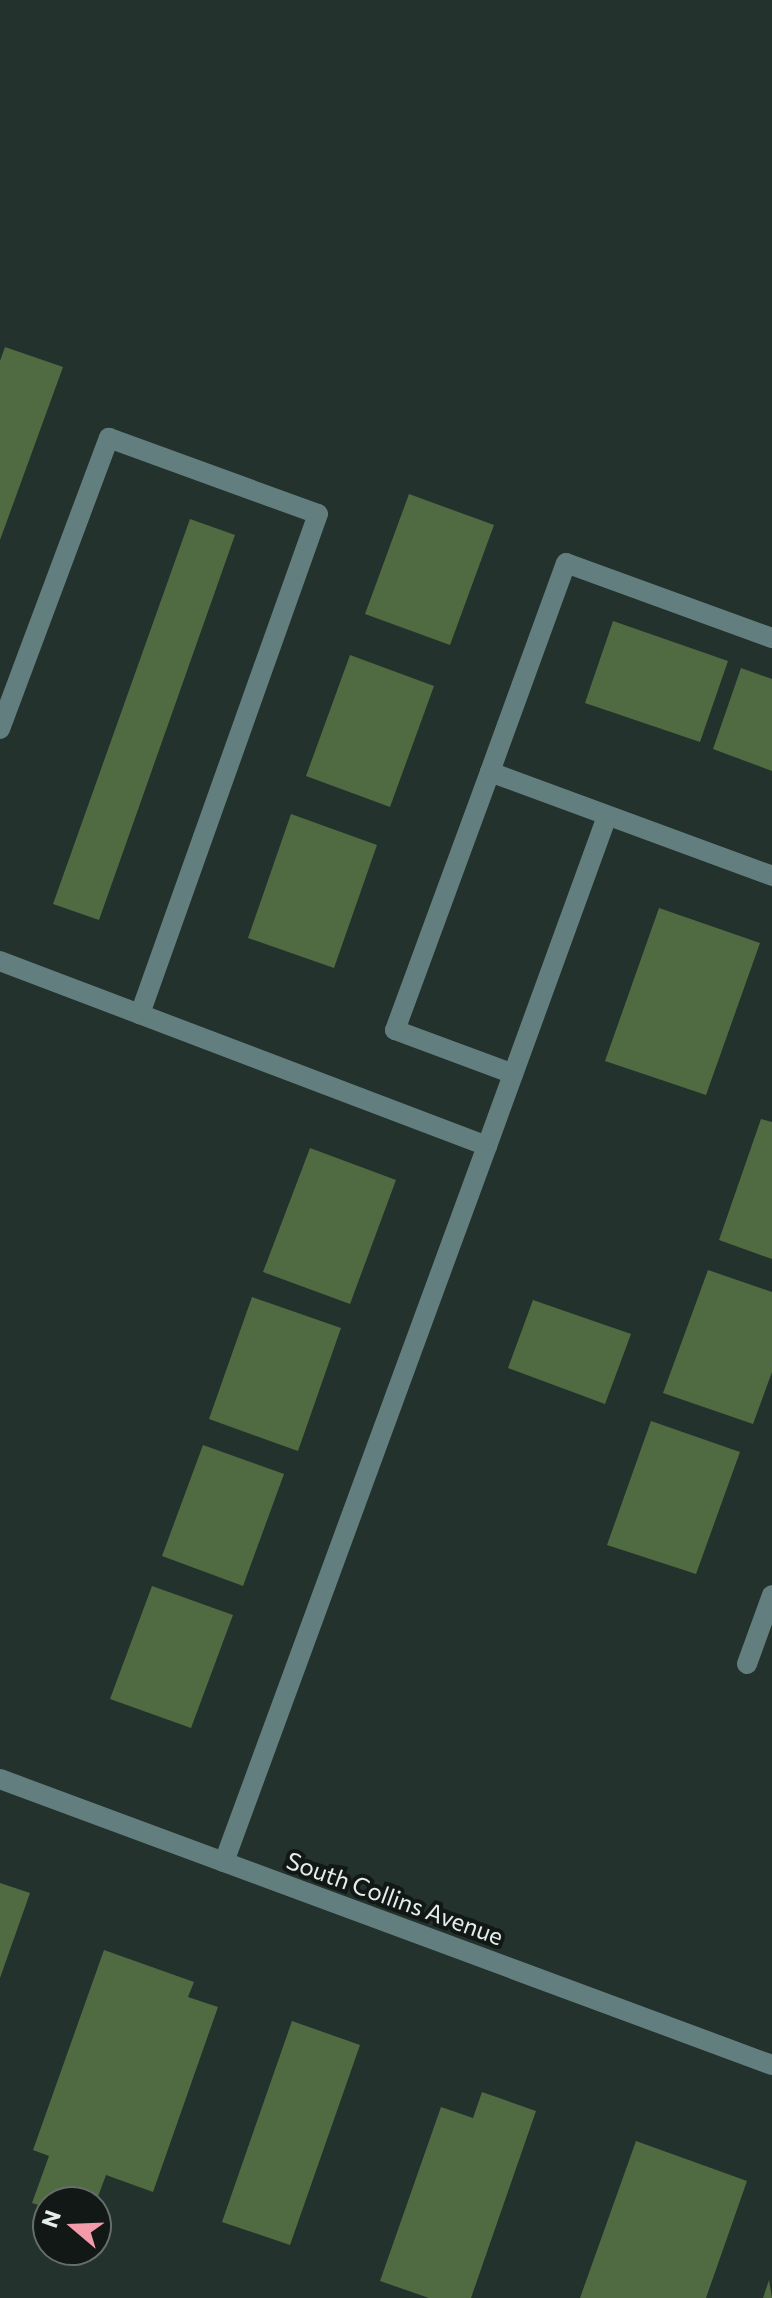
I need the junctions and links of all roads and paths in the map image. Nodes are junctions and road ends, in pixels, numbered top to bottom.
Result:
1 (772, 638) edge
2 (0, 729) edge
3 (490, 772) junction
4 (607, 816) junction
5 (772, 876) edge
6 (0, 961) edge
7 (140, 1014) junction
8 (513, 1074) junction
9 (487, 1146) junction
10 (772, 1595) edge
11 (747, 1664) dead end
12 (0, 1779) edge
13 (224, 1862) junction
14 (772, 2065) edge

1 - 3 street
2 - 7 street
3 - 4 street
3 - 8 street
4 - 5 street
4 - 8 street
6 - 7 street
7 - 9 street
8 - 9 street
9 - 13 street
10 - 11 street
12 - 13 street, South Collins Avenue
13 - 14 street, South Collins Avenue

